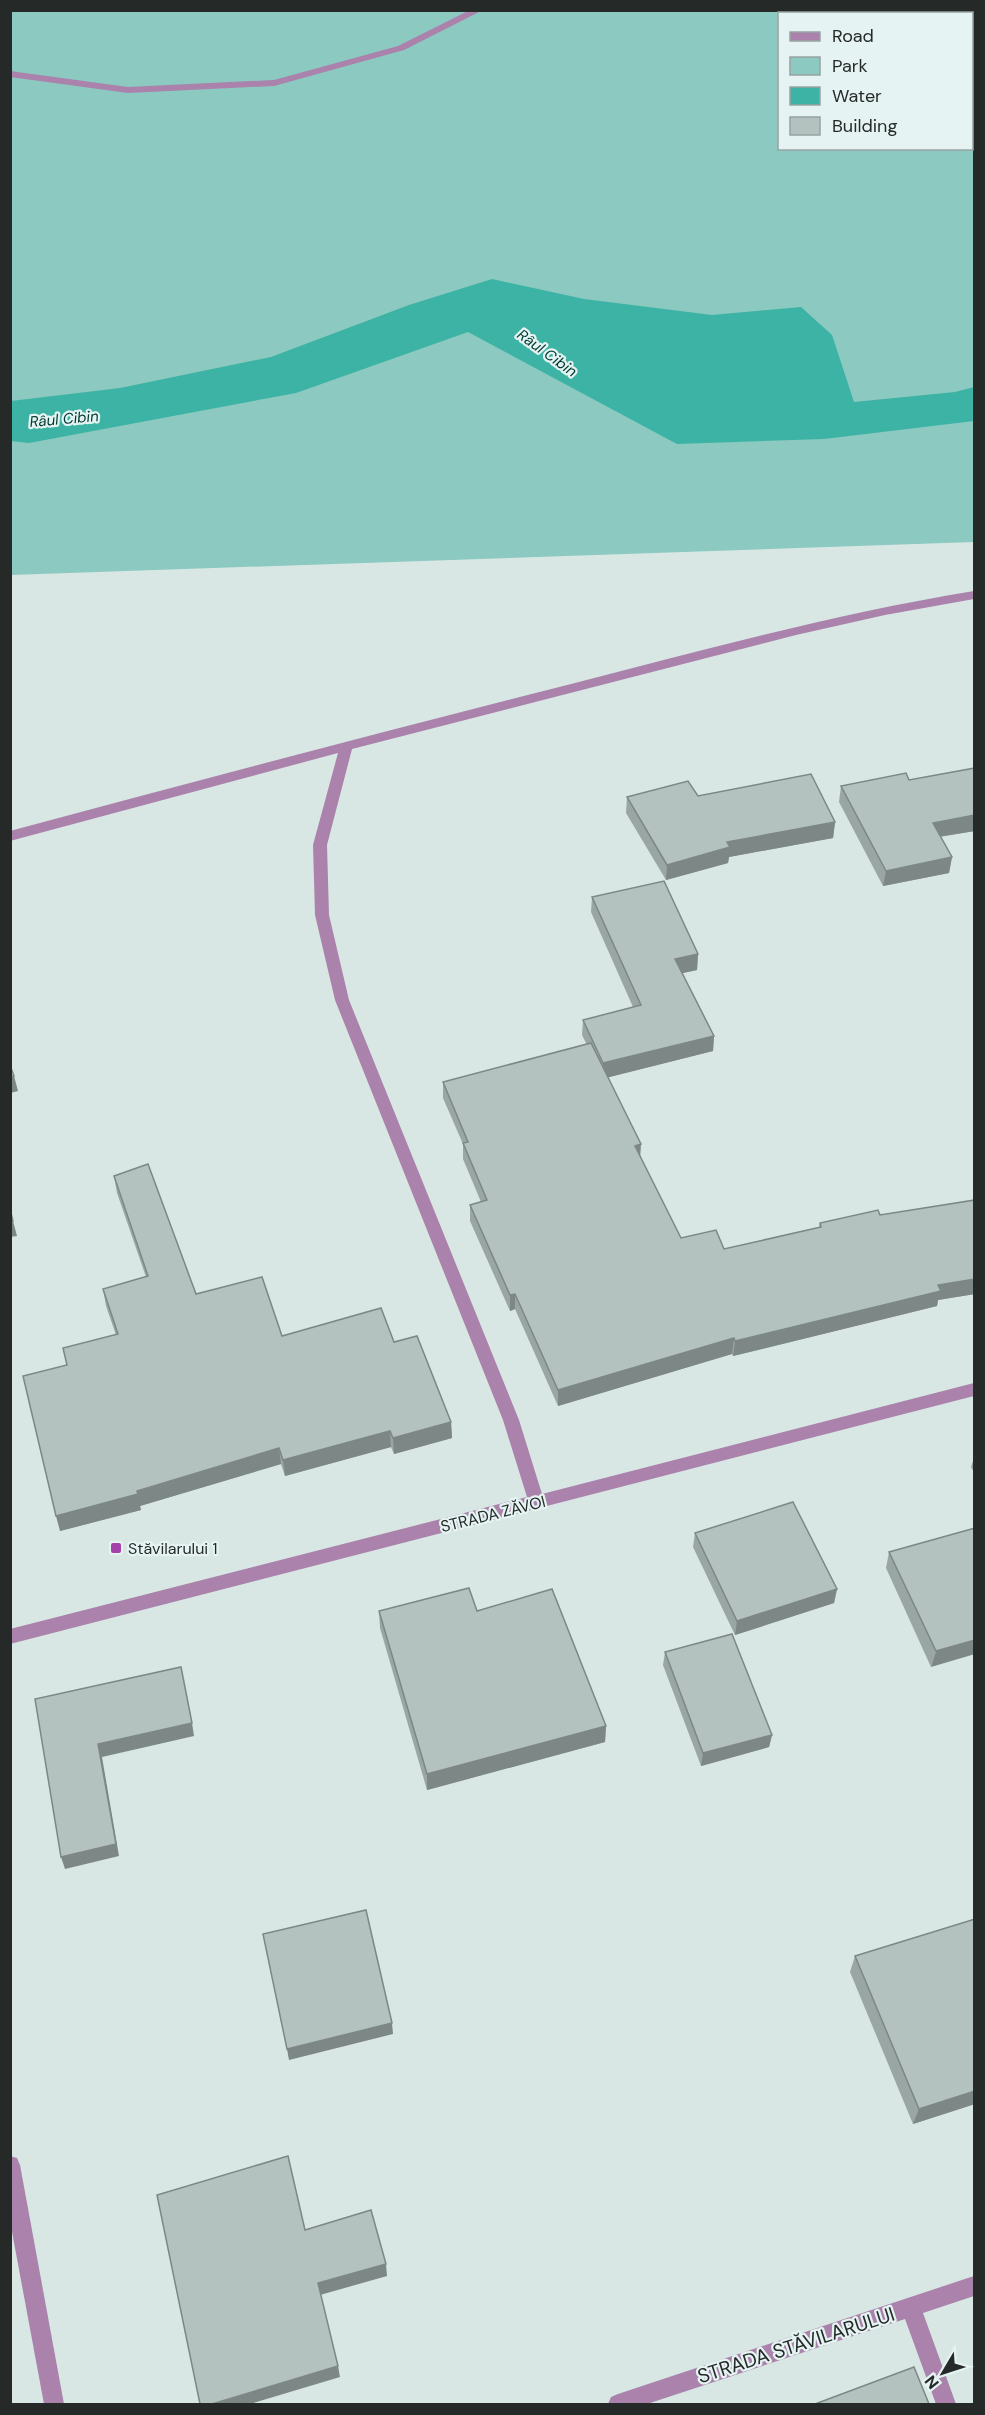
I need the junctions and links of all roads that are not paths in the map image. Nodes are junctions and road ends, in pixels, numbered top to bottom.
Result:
1 (479, 10) edge
2 (10, 75) edge
3 (975, 595) edge
4 (347, 745) junction
5 (10, 836) edge
6 (975, 1390) edge
7 (537, 1503) junction
8 (10, 1637) edge
9 (10, 2165) edge
10 (975, 2286) edge
11 (911, 2307) junction
12 (54, 2404) edge
13 (618, 2404) edge
14 (946, 2404) edge

1 - 2 street
3 - 4 street
4 - 5 street
4 - 7 street
6 - 7 street, STRADA ZĂVOI
7 - 8 street, STRADA ZĂVOI
9 - 12 street
10 - 11 street, STRADA STĂVILARULUI
11 - 13 street, STRADA STĂVILARULUI
11 - 14 street

